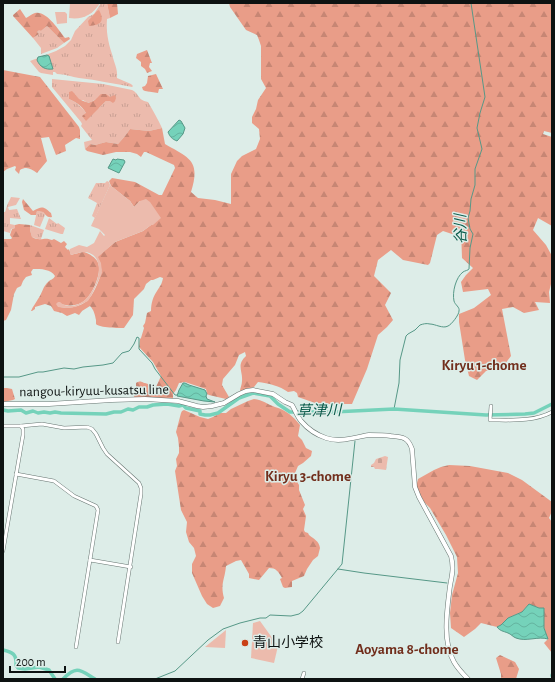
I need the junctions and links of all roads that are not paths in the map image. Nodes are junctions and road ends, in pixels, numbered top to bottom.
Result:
1 (3, 404) edge
2 (491, 407) dead end
3 (552, 412) edge
4 (3, 426) edge
5 (21, 426) junction
6 (16, 474) junction
7 (3, 551) edge
8 (90, 560) junction
9 (131, 567) junction
10 (118, 642) dead end
11 (76, 647) dead end
12 (304, 674) dead end
13 (302, 679) edge
14 (468, 679) edge

1 - 14 main road, nangou-kiryuu-kusatsu line
2 - 3 street
4 - 5 street
5 - 6 street
5 - 9 street
6 - 7 street
6 - 8 street
8 - 9 street
8 - 11 street
9 - 10 street
12 - 13 street

